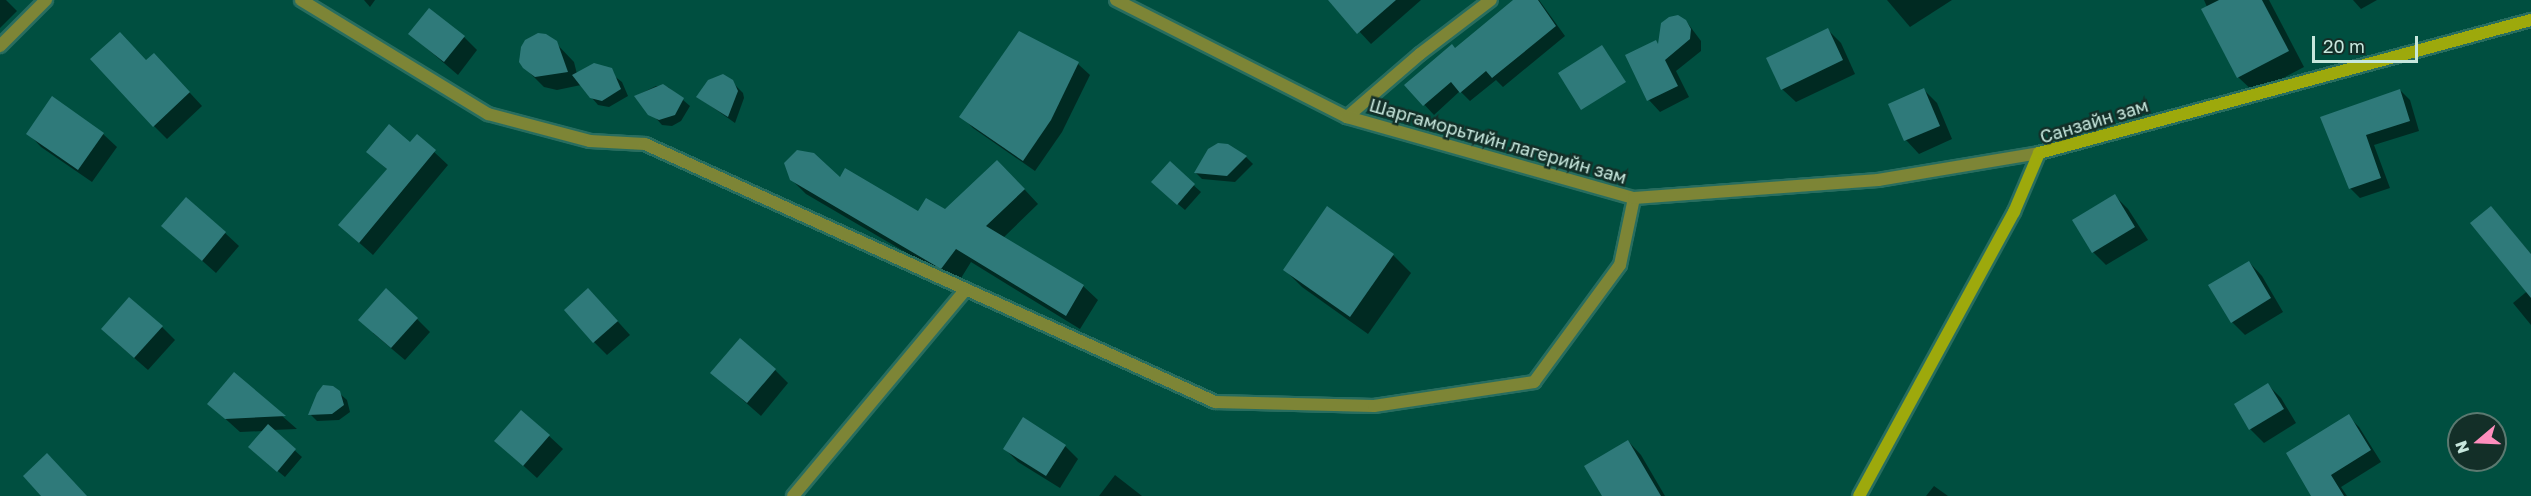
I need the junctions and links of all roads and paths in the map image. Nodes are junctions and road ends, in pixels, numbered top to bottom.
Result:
1 (46, 0) edge
2 (301, 0) edge
3 (1116, 0) edge
4 (1491, 0) edge
5 (2531, 20) edge
6 (0, 46) edge
7 (1347, 117) junction
8 (2039, 153) junction
9 (1634, 198) junction
10 (965, 290) junction
11 (793, 496) edge
12 (1859, 496) edge

1 - 6 street
2 - 10 street
3 - 7 street, Шаргаморьтийн лагерийн зам
4 - 7 street
5 - 8 main road, Санзайн зам
7 - 9 street, Шаргаморьтийн лагерийн зам
8 - 9 street, Шаргаморьтийн лагерийн зам
8 - 12 main road, Санзайн зам
9 - 10 street
10 - 11 street

